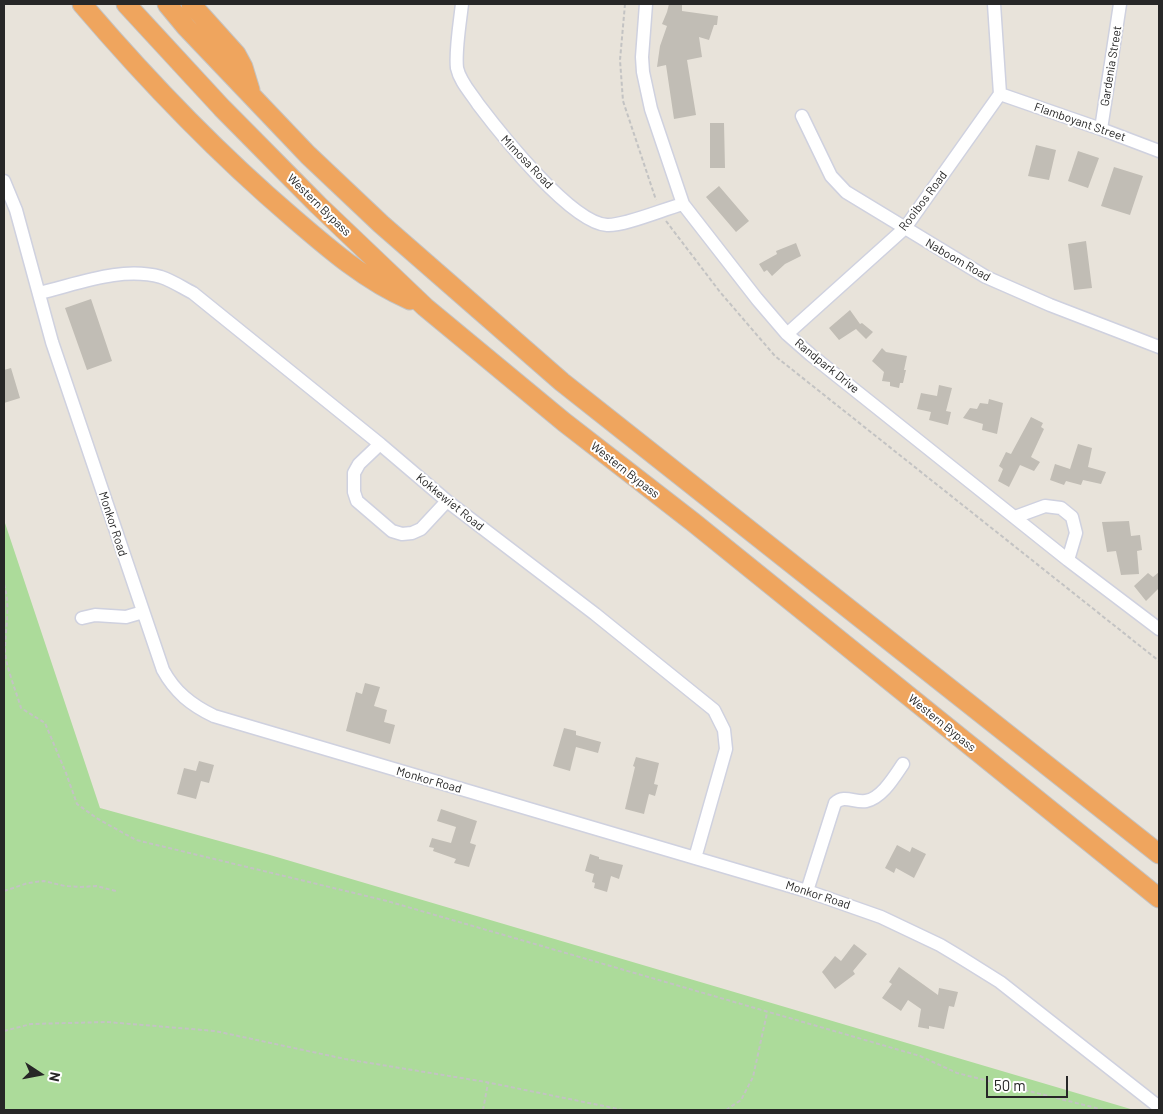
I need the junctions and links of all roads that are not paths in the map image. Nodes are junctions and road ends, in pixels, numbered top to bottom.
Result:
1 (82, 4) edge
2 (126, 4) edge
3 (167, 4) edge
4 (192, 4) edge
5 (462, 4) edge
6 (646, 4) edge
7 (994, 4) edge
8 (1120, 4) edge
9 (251, 94) junction
10 (1000, 94) junction
11 (802, 116) dead end
12 (1101, 129) junction
13 (1159, 151) edge
14 (4, 181) edge
15 (684, 204) junction
16 (905, 228) junction
17 (39, 293) junction
18 (425, 306) junction
19 (787, 334) junction
20 (1159, 347) edge
21 (380, 444) junction
22 (447, 502) junction
23 (1015, 517) junction
24 (1068, 560) junction
25 (143, 612) junction
26 (82, 618) dead end
27 (1159, 629) edge
28 (903, 764) dead end
29 (1159, 854) edge
30 (695, 858) junction
31 (807, 891) junction
32 (1159, 898) edge
33 (1159, 1107) edge

1 - 18 highway
2 - 18 highway, Western Bypass
3 - 9 highway
4 - 9 highway
5 - 15 street, Mimosa Road
6 - 15 street, Randpark Drive
7 - 10 street
8 - 12 street, Gardenia Street
9 - 29 highway
10 - 12 street, Flamboyant Street
10 - 16 street, Rooibos Road
11 - 16 street, Naboom Road
12 - 13 street, Flamboyant Street
14 - 17 street, Monkor Road
15 - 19 street, Randpark Drive
16 - 19 street, Rooibos Road
16 - 20 street, Naboom Road
17 - 21 street, Kokkewiet Road
17 - 25 street, Monkor Road
18 - 32 highway, Western Bypass
19 - 23 street, Randpark Drive
21 - 22 street, Kokkewiet Road
21 - 22 street
22 - 30 street, Kokkewiet Road
23 - 24 street, Randpark Drive
23 - 24 street
24 - 27 street, Randpark Drive
25 - 26 street
25 - 30 street, Monkor Road
28 - 31 street
30 - 31 street, Monkor Road
31 - 33 street, Monkor Road

